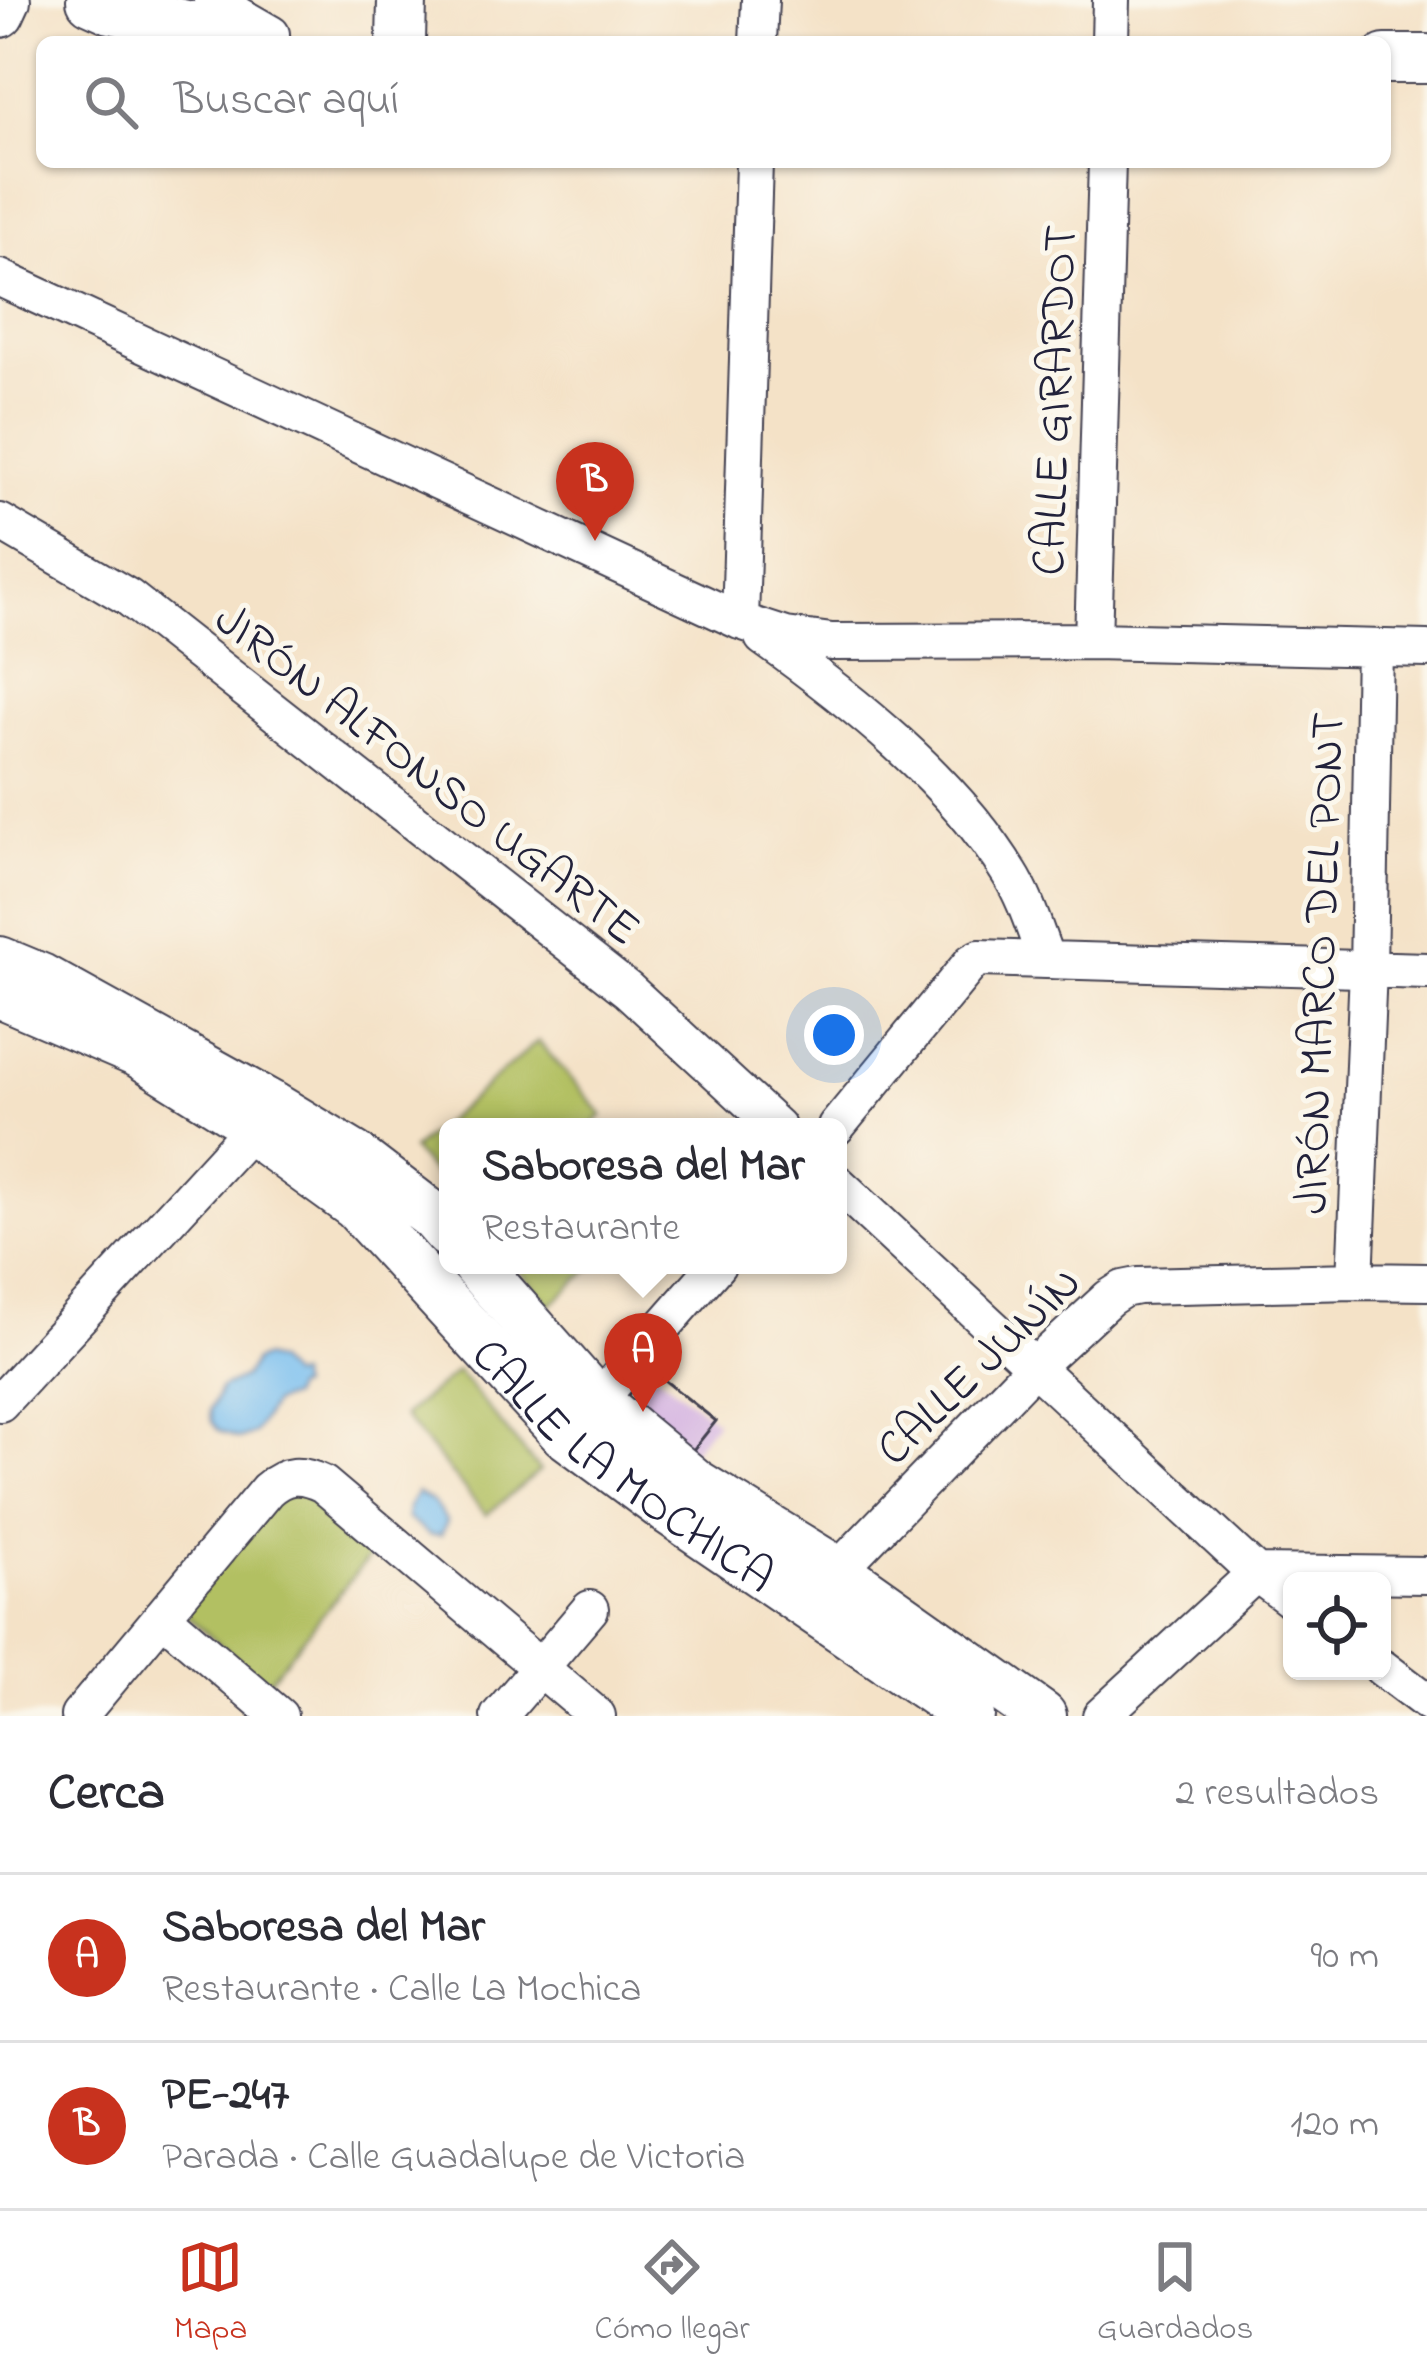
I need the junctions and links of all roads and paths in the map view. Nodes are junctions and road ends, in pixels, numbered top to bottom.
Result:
1 (6, 0) edge
2 (91, 0) edge
3 (212, 0) edge
4 (402, 0) edge
5 (760, 0) edge
6 (1112, 0) edge
7 (0, 13) edge
8 (238, 36) edge
9 (275, 36) edge
10 (401, 36) edge
11 (758, 36) edge
12 (1110, 36) edge
13 (1391, 59) edge
14 (1427, 59) edge
15 (754, 168) edge
16 (1106, 168) edge
17 (0, 278) edge
18 (0, 522) edge
19 (740, 621) junction
20 (1093, 640) junction
21 (1373, 648) junction
22 (1427, 649) edge
23 (824, 659) junction
24 (1046, 959) junction
25 (0, 962) edge
26 (1368, 969) junction
27 (1427, 971) edge
28 (5, 1011) edge
29 (767, 1118) edge
30 (843, 1118) edge
31 (250, 1130) junction
32 (847, 1192) edge
33 (439, 1223) edge
34 (484, 1274) edge
35 (709, 1274) edge
36 (1355, 1281) junction
37 (1427, 1282) edge
38 (1033, 1368) junction
39 (598, 1402) junction
40 (0, 1403) edge
41 (837, 1571) junction
42 (1256, 1574) junction
43 (1427, 1575) edge
44 (1283, 1594) edge
45 (590, 1609) dead end
46 (162, 1616) junction
47 (540, 1669) junction
48 (1391, 1676) edge
49 (1427, 1702) edge
50 (79, 1716) edge
51 (279, 1716) edge
52 (500, 1716) edge
53 (597, 1716) edge
54 (970, 1716) edge
55 (1042, 1716) edge
56 (1102, 1716) edge

1 - 7 street
2 - 8 street
3 - 9 street
4 - 10 street
5 - 11 street
6 - 12 street
13 - 14 street
15 - 19 street
16 - 20 street, CALLE GIRARDOT
17 - 19 street
18 - 29 street, JIRÓN ALFONSO UGARTE
19 - 23 street
20 - 21 street
20 - 23 street
21 - 22 street
21 - 26 street, JIRÓN MARCO DEL PONT
23 - 24 street
24 - 26 street
24 - 30 street
25 - 33 street
26 - 27 street
26 - 36 street, JIRÓN MARCO DEL PONT
28 - 31 street, CALLE LA MOCHICA
31 - 40 street
31 - 54 street, CALLE LA MOCHICA
32 - 38 street
34 - 39 street, CALLE LA MOCHICA
35 - 39 street
36 - 37 street, CALLE JUNÍN
36 - 38 street, CALLE JUNÍN
38 - 41 street, CALLE JUNÍN
38 - 42 street
39 - 41 street, CALLE LA MOCHICA
41 - 55 street, CALLE LA MOCHICA
42 - 43 street
42 - 44 street
42 - 56 street
45 - 47 street
46 - 47 street
46 - 50 street
46 - 51 street
47 - 52 street
47 - 53 street
48 - 49 street

